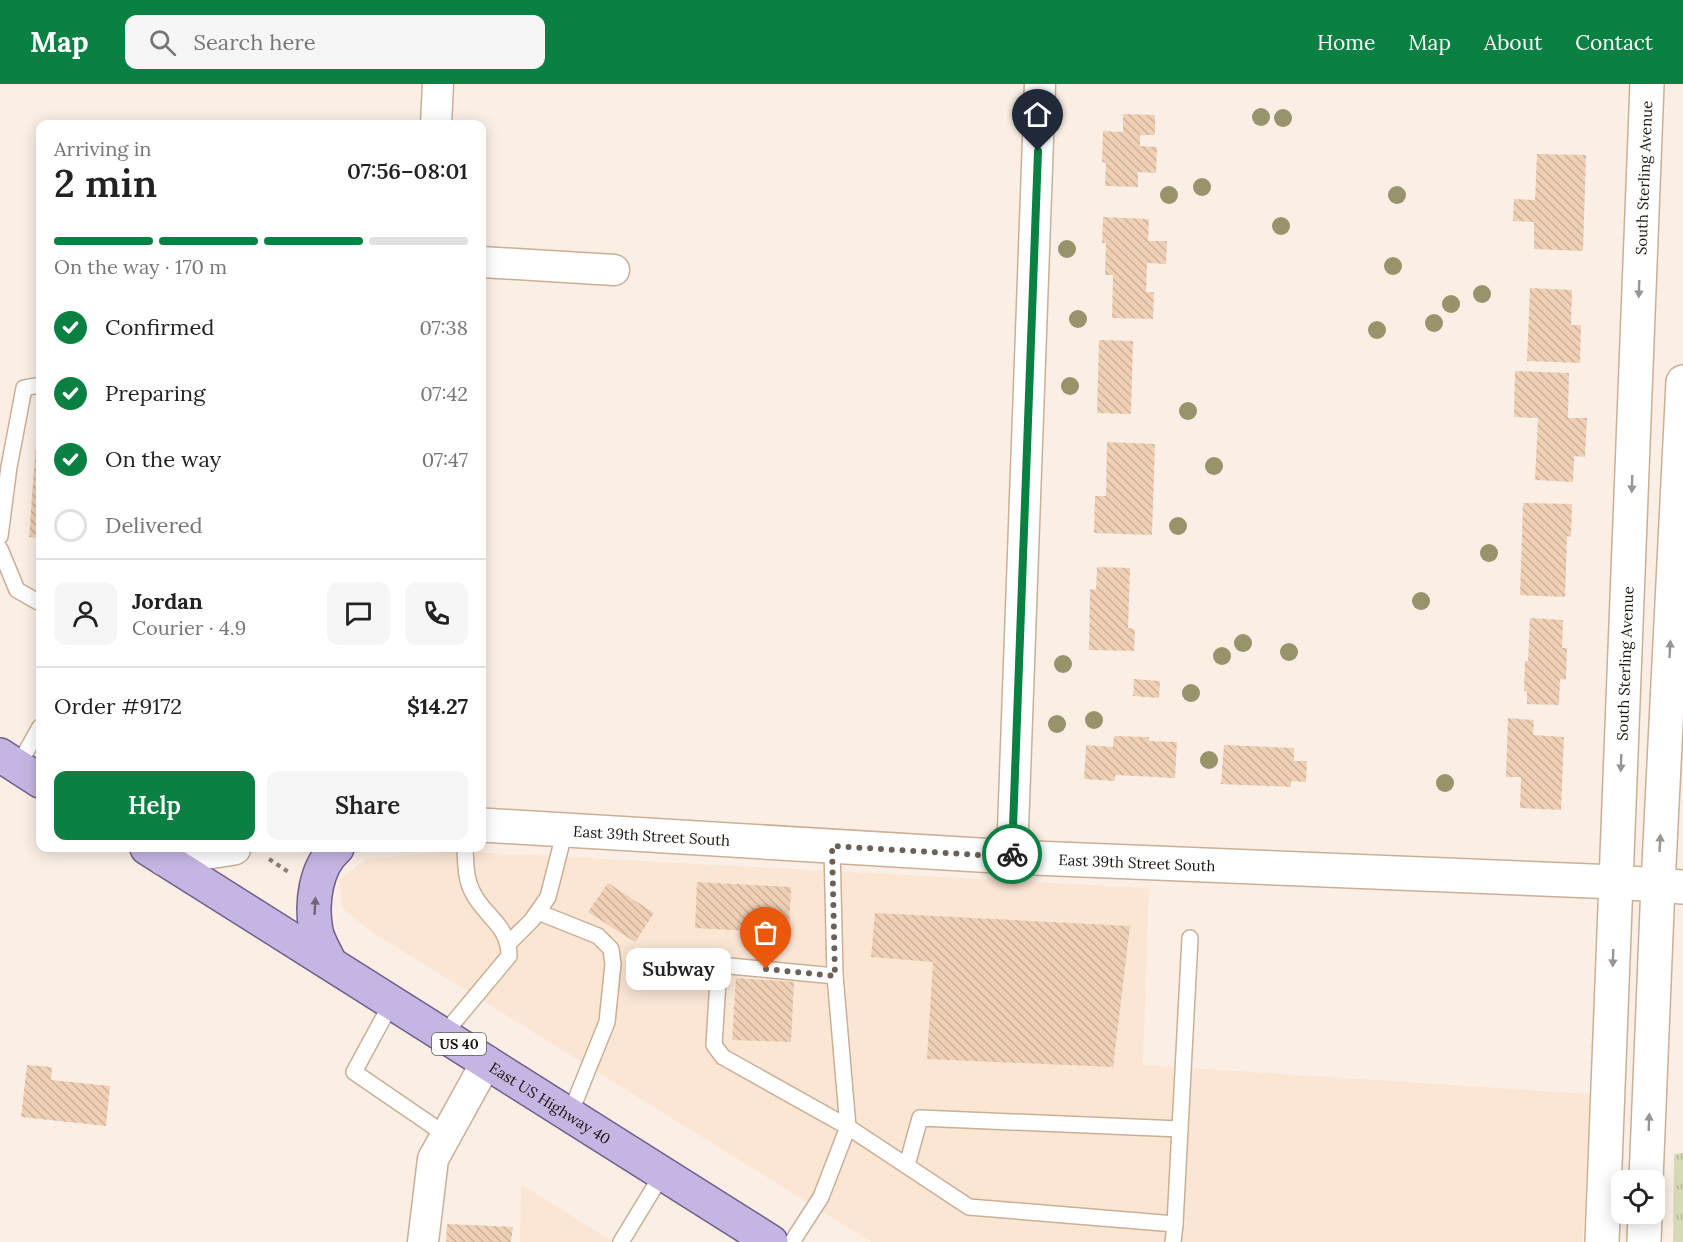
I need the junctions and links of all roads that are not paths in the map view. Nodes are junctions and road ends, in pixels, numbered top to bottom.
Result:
1 (438, 84) edge
2 (1040, 84) edge
3 (1647, 84) edge
4 (436, 120) edge
5 (486, 262) edge
6 (614, 270) dead end
7 (1683, 382) edge
8 (36, 386) edge
9 (0, 536) edge
10 (0, 549) edge
11 (36, 601) edge
12 (36, 735) edge
13 (20, 767) edge
14 (486, 825) edge
15 (565, 830) junction
16 (832, 846) junction
17 (172, 852) edge
18 (332, 852) edge
19 (465, 852) edge
20 (156, 853) edge
21 (1012, 857) junction
22 (1616, 882) junction
23 (1671, 886) edge
24 (538, 912) junction
25 (1190, 938) dead end
26 (509, 943) junction
27 (329, 961) junction
28 (835, 976) junction
29 (392, 1002) junction
30 (444, 1034) junction
31 (487, 1061) junction
32 (570, 1114) junction
33 (848, 1127) junction
34 (1180, 1129) junction
35 (446, 1135) junction
36 (908, 1166) junction
37 (1647, 1170) edge
38 (663, 1173) junction
39 (1175, 1224) junction
40 (1645, 1224) edge
41 (423, 1242) edge
42 (621, 1242) edge
43 (771, 1242) edge
44 (792, 1242) edge
45 (1173, 1242) edge
46 (1602, 1242) edge
47 (1644, 1242) edge

1 - 4 street
2 - 21 street
3 -> 22 main road, South Sterling Avenue
5 - 6 street
23 -> 7 main road
8 - 9 lane
10 - 11 lane
12 - 13 lane
14 - 15 main road, East 39th Street South
15 - 16 main road, East 39th Street South
15 - 24 lane
16 - 21 main road, East 39th Street South
16 - 28 lane
17 - 20 main road
27 -> 18 main road
19 - 26 lane
20 - 27 main road, East US Highway 40 / US 40
21 - 22 main road, East 39th Street South
22 - 23 main road, East 39th Street South
22 -> 46 main road, South Sterling Avenue
37 -> 23 main road
24 - 26 lane
24 - 32 lane
25 - 34 lane
26 - 30 lane
27 - 29 main road, East US Highway 40 / US 40
28 - 33 lane
28 - 33 lane
29 - 30 main road, East US Highway 40 / US 40
29 - 35 lane
30 - 31 main road, East US Highway 40 / US 40
31 - 32 main road, East US Highway 40 / US 40
31 - 35 street
32 - 38 main road, East US Highway 40 / US 40
33 - 36 lane
33 - 44 lane
34 - 36 lane
34 - 39 lane
35 - 41 street
36 - 39 lane
38 - 42 lane
38 - 43 main road, East US Highway 40 / US 40
39 - 45 lane
40 - 47 main road

